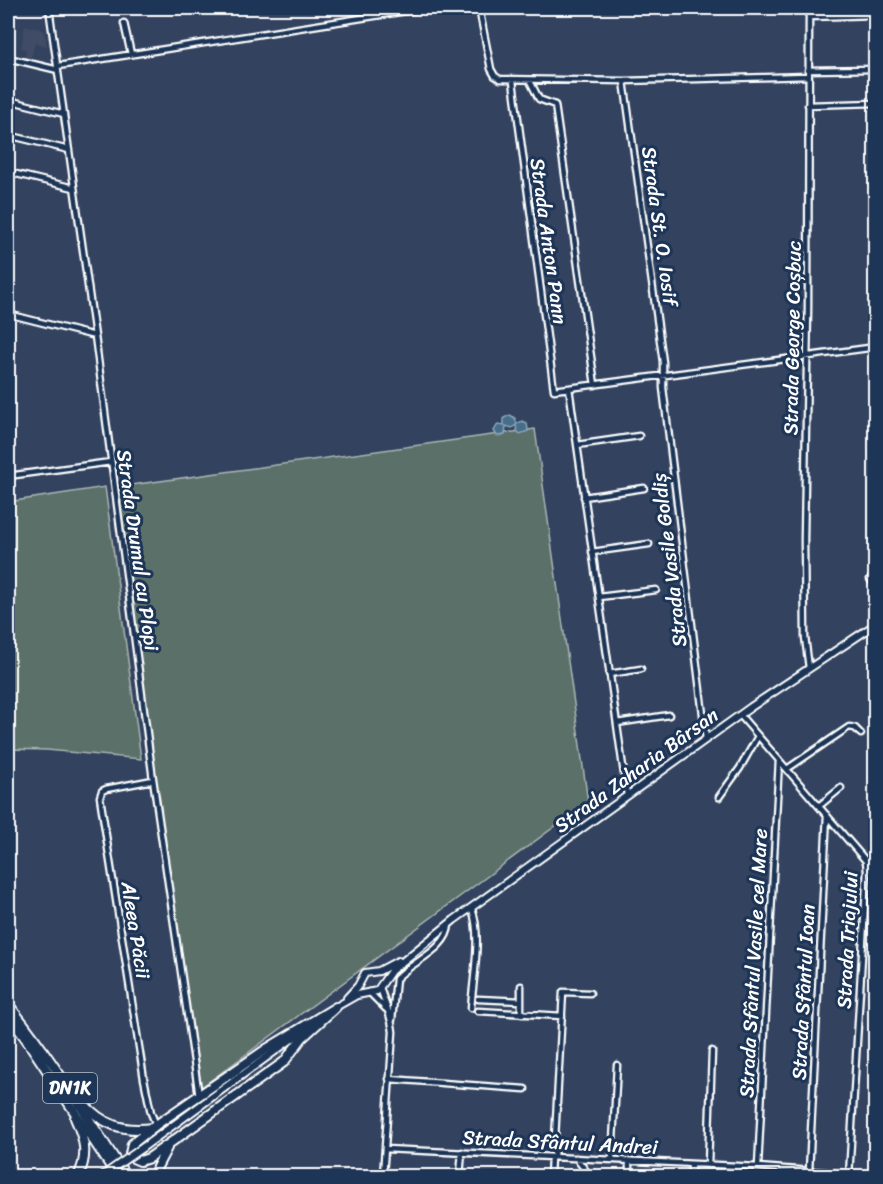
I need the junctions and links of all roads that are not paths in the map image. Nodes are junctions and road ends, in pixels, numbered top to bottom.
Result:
1 (49, 8) edge
2 (425, 8) edge
3 (479, 8) edge
4 (809, 8) edge
5 (876, 15) edge
6 (809, 17) junction
7 (124, 23) dead end
8 (131, 54) junction
9 (8, 58) edge
10 (58, 68) junction
11 (876, 69) edge
12 (808, 73) junction
13 (513, 81) junction
14 (530, 81) junction
15 (624, 81) junction
16 (8, 100) edge
17 (876, 103) edge
18 (808, 105) junction
19 (64, 114) junction
20 (8, 135) edge
21 (69, 150) junction
22 (8, 172) edge
23 (74, 188) junction
24 (8, 314) edge
25 (95, 336) junction
26 (876, 347) edge
27 (807, 357) junction
28 (663, 376) junction
29 (594, 385) junction
30 (569, 388) junction
31 (639, 436) dead end
32 (577, 446) junction
33 (111, 462) junction
34 (8, 476) edge
35 (644, 488) dead end
36 (584, 497) junction
37 (650, 544) dead end
38 (592, 552) junction
39 (870, 579) dead end
40 (876, 587) edge
41 (656, 591) dead end
42 (599, 597) junction
43 (876, 624) edge
44 (809, 668) junction
45 (641, 669) dead end
46 (609, 674) junction
47 (740, 715) junction
48 (669, 716) dead end
49 (617, 723) junction
50 (861, 734) dead end
51 (758, 736) junction
52 (706, 739) junction
53 (779, 760) junction
54 (787, 769) junction
55 (153, 780) junction
56 (842, 788) dead end
57 (627, 795) junction
58 (719, 797) dead end
59 (819, 806) junction
60 (827, 815) junction
61 (866, 861) junction
62 (876, 861) edge
63 (472, 909) junction
64 (449, 924) junction
65 (420, 949) junction
66 (374, 972) junction
67 (360, 982) junction
68 (381, 985) junction
69 (521, 986) dead end
70 (368, 992) junction
71 (590, 993) dead end
72 (478, 999) dead end
73 (521, 1001) junction
74 (8, 1004) edge
75 (339, 1005) junction
76 (471, 1008) dead end
77 (386, 1009) junction
78 (478, 1011) dead end
79 (521, 1014) junction
80 (8, 1015) edge
81 (562, 1016) junction
82 (392, 1022) junction
83 (712, 1051) dead end
84 (617, 1065) dead end
85 (389, 1079) junction
86 (525, 1089) dead end
87 (73, 1091) junction
88 (199, 1096) junction
89 (68, 1103) junction
90 (155, 1126) junction
91 (169, 1145) junction
92 (385, 1149) junction
93 (462, 1152) junction
94 (552, 1157) junction
95 (576, 1158) junction
96 (612, 1160) junction
97 (629, 1161) junction
98 (691, 1164) junction
99 (708, 1165) junction
100 (737, 1167) junction
101 (758, 1167) junction
102 (809, 1171) junction
103 (849, 1175) edge
104 (78, 1176) edge
105 (102, 1176) edge
106 (117, 1176) edge
107 (126, 1176) edge
108 (154, 1176) edge
109 (384, 1176) edge
110 (460, 1176) edge
111 (550, 1176) edge
112 (590, 1176) edge
113 (629, 1176) edge
114 (691, 1176) edge
115 (736, 1176) edge
116 (876, 1176) edge

1 - 10 street, Strada Drumul cu Plopi
2 - 8 street
3 - 13 street
4 - 6 street, Strada George Coșbuc
5 - 6 street
6 - 12 street, Strada George Coșbuc
7 - 8 street
8 - 10 street
9 - 10 street
10 - 19 street, Strada Drumul cu Plopi
11 - 12 street
12 - 15 street
12 - 18 street, Strada George Coșbuc
13 - 14 street
13 - 30 street, Strada Anton Pann
14 - 15 street
14 - 29 street, Strada Anton Pann
15 - 28 street, Strada St. O. Iosif
16 - 19 street
17 - 18 street
18 - 27 street, Strada George Coșbuc
19 - 21 street, Strada Drumul cu Plopi
20 - 21 street
21 - 23 street, Strada Drumul cu Plopi
22 - 23 street
23 - 25 street, Strada Drumul cu Plopi
24 - 25 street
25 - 33 street, Strada Drumul cu Plopi
26 - 27 street
27 - 28 street
27 - 44 street, Strada George Coșbuc
28 - 29 street
28 - 52 street, Strada Vasile Goldiș
29 - 30 street
30 - 32 street
31 - 32 street
32 - 36 street
33 - 34 street
33 - 55 street, Strada Drumul cu Plopi
35 - 36 street
36 - 38 street
37 - 38 street
38 - 42 street
39 - 40 street
41 - 42 street
42 - 46 street
43 - 44 main road, Strada Zaharia Bârsan
44 - 47 main road, Strada Zaharia Bârsan
45 - 46 street
46 - 49 street
47 - 51 street, Strada Triajului
47 - 52 main road, Strada Zaharia Bârsan
48 - 49 street
49 - 57 street
50 - 54 street
51 - 53 street, Strada Triajului
51 - 58 street
52 - 57 main road, Strada Zaharia Bârsan
53 - 54 street, Strada Triajului
53 - 101 street, Strada Sfântul Vasile cel Mare
54 - 59 street, Strada Triajului
55 - 88 street, Strada Drumul cu Plopi
55 - 90 street, Aleea Păcii
56 - 59 street
57 - 63 main road, Strada Zaharia Bârsan
59 - 60 street, Strada Triajului
60 - 61 street, Strada Triajului
60 - 102 street, Strada Sfântul Ioan
61 - 62 street
61 - 103 street, Strada Triajului
63 - 64 main road, Strada Zaharia Bârsan
63 - 76 street
64 - 65 main road, Strada Zaharia Bârsan
64 - 82 street
65 - 66 main road
65 - 68 main road
66 - 67 main road
66 - 68 main road
67 - 70 main road
67 - 75 main road
68 - 70 main road
68 - 77 street
69 - 73 street
70 - 75 main road
70 - 77 street
71 - 81 street
72 - 73 street
73 - 79 street
74 - 87 highway, DN1K
75 - 88 highway
75 - 91 highway
75 - 105 main road, bridge
77 - 82 street
78 - 79 street
79 - 81 street
80 - 89 highway, DN1K
81 - 94 street
82 - 85 street
83 - 99 street
84 - 96 street
85 - 86 street
85 - 92 street
87 - 90 highway
87 - 107 highway, DN1K
88 - 90 highway
89 - 104 highway
89 - 106 highway, DN1K
90 - 91 highway
91 - 108 highway
92 - 93 street, Strada Sfântul Andrei
92 - 109 street
93 - 94 street, Strada Sfântul Andrei
93 - 110 street
94 - 95 street, Strada Sfântul Andrei
94 - 111 street
95 - 96 street, Strada Sfântul Andrei
95 - 112 street
96 - 97 street, Strada Sfântul Andrei
97 - 98 street, Strada Sfântul Andrei
97 - 113 street
98 - 99 street, Strada Sfântul Andrei
98 - 114 street
99 - 100 street, Strada Sfântul Andrei
100 - 101 street, Strada Sfântul Andrei
100 - 115 street
101 - 102 street, Strada Sfântul Andrei
102 - 103 street, Strada Sfântul Andrei
103 - 116 street, Strada Sfântul Andrei

